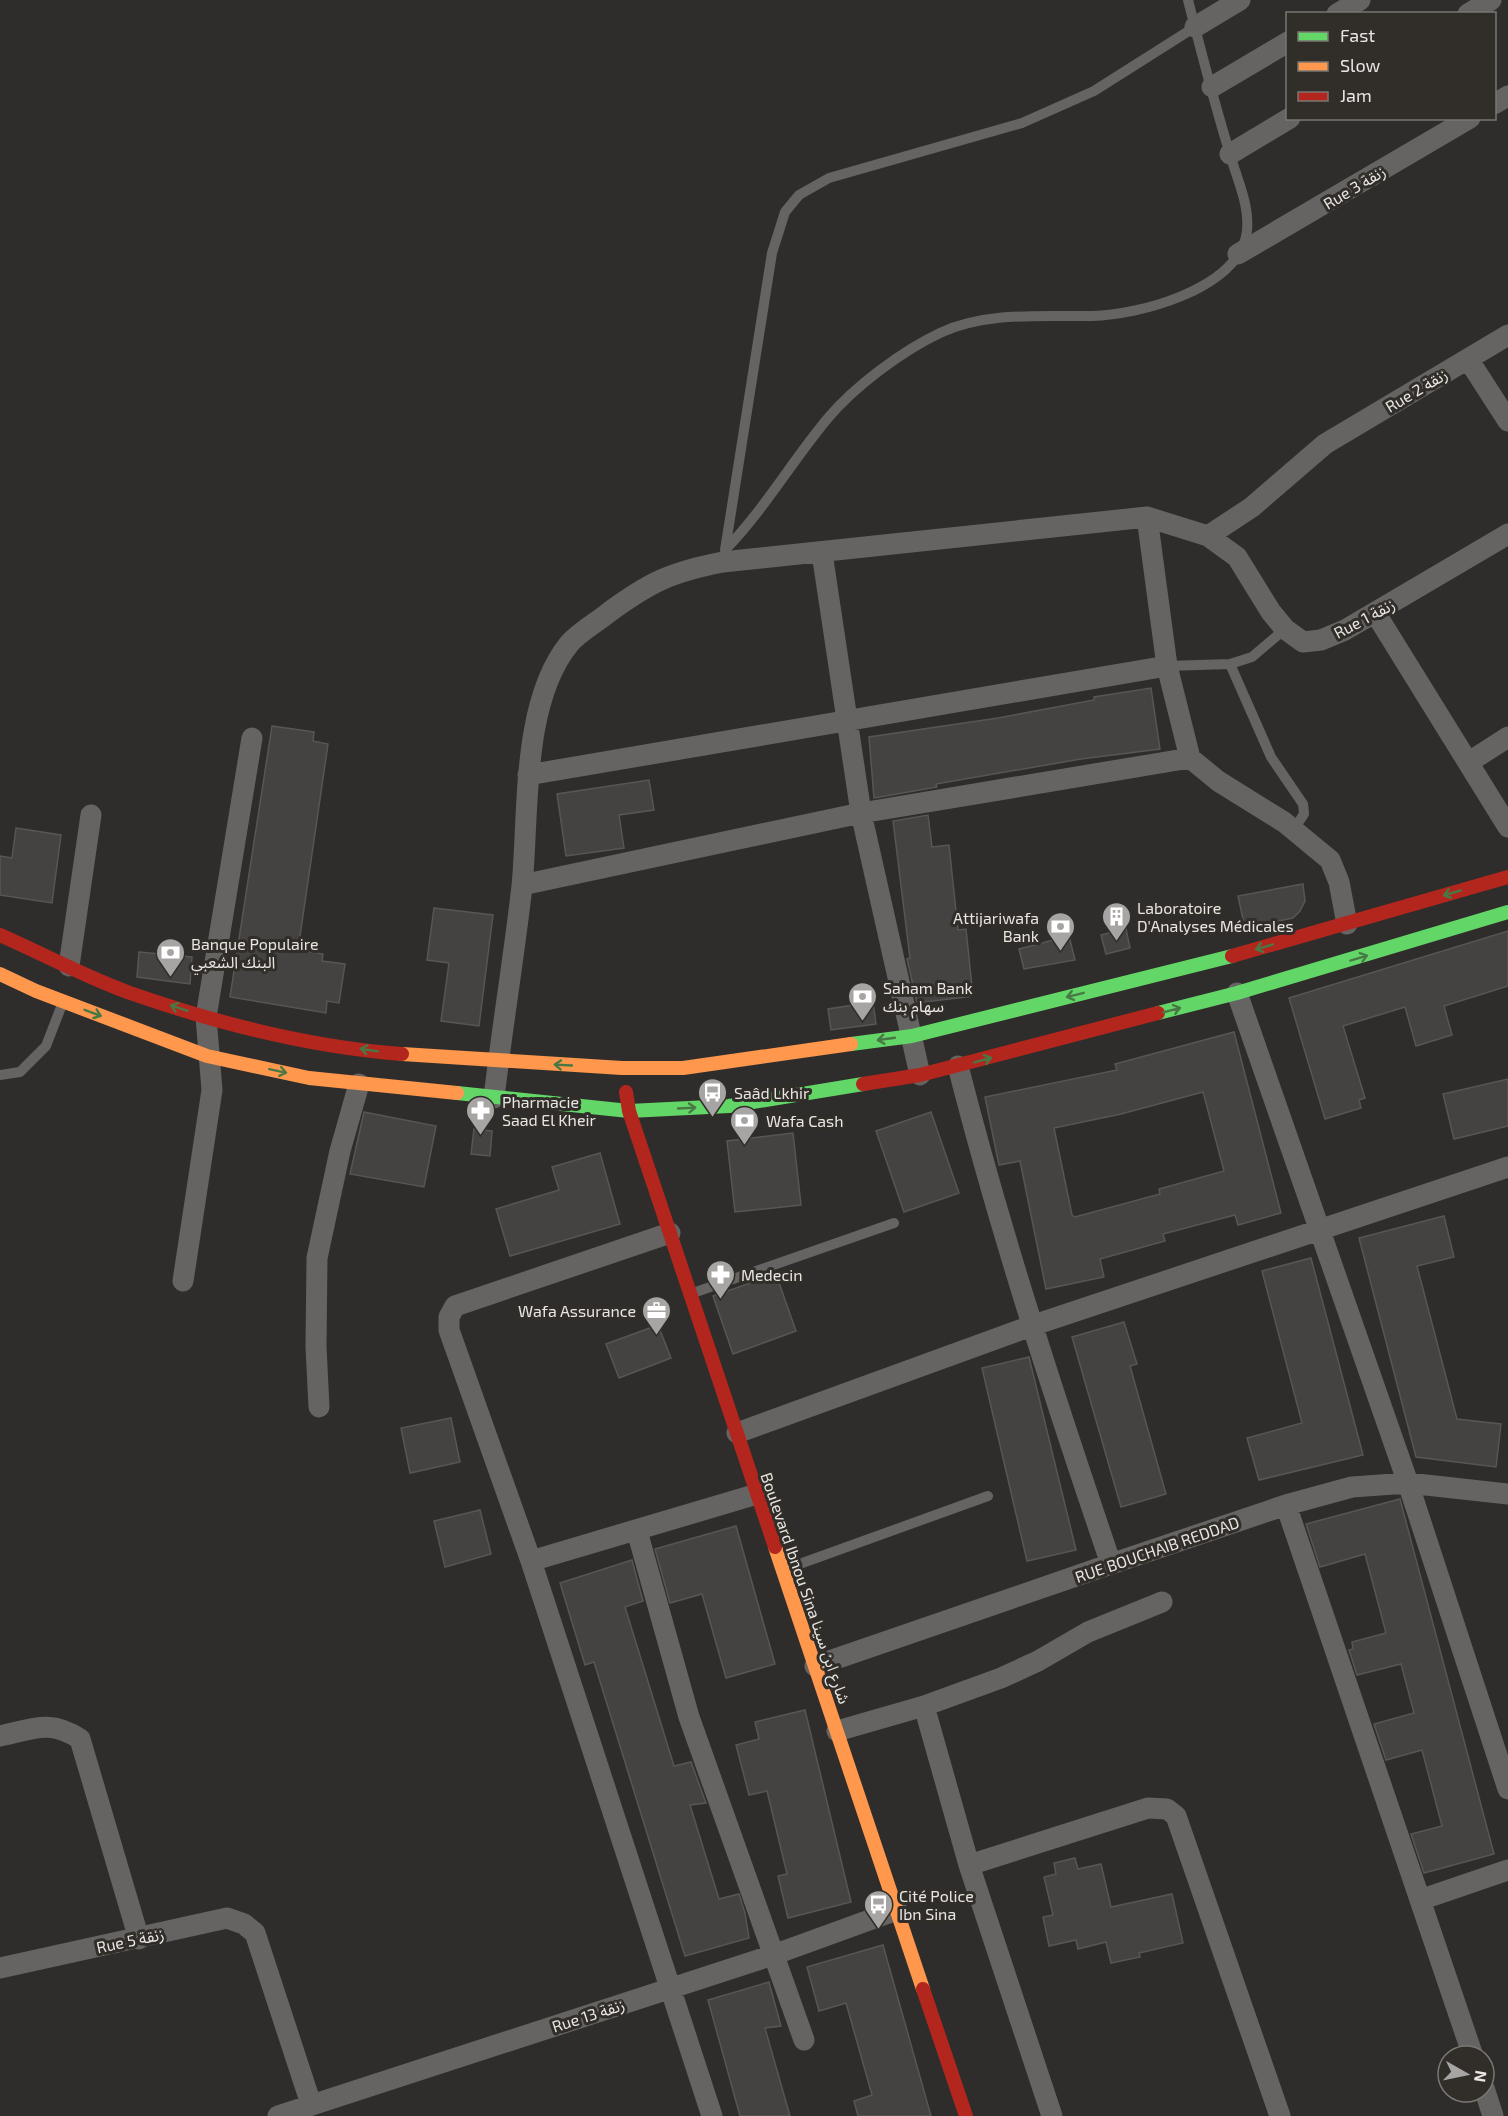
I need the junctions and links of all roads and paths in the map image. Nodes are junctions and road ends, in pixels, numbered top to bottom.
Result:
1 (1188, 0) edge
2 (1240, 0) edge
3 (1360, 0) edge
4 (1491, 0) edge
5 (1340, 12) edge
6 (1471, 12) edge
7 (1195, 27) junction
8 (1286, 43) edge
9 (1212, 87) junction
10 (1287, 120) edge
11 (1467, 120) edge
12 (1230, 154) junction
13 (1238, 254) junction
14 (1508, 335) edge
15 (1468, 359) junction
16 (1508, 421) edge
17 (1147, 517) junction
18 (1508, 534) edge
19 (1208, 536) junction
20 (822, 553) junction
21 (724, 556) junction
22 (1376, 614) junction
23 (1285, 629) junction
24 (1230, 664) junction
25 (1167, 666) junction
26 (848, 719) junction
27 (1508, 737) edge
28 (252, 738) dead end
29 (1190, 758) junction
30 (1469, 762) junction
31 (528, 775) junction
32 (861, 813) junction
33 (91, 815) dead end
34 (1508, 827) edge
35 (1293, 830) junction
36 (1508, 877) edge
37 (522, 885) junction
38 (1508, 912) edge
39 (1347, 924) junction
40 (0, 935) edge
41 (69, 966) junction
42 (0, 974) edge
43 (1237, 993) junction
44 (63, 1001) junction
45 (206, 1017) junction
46 (912, 1036) junction
47 (207, 1056) junction
48 (498, 1061) junction
49 (958, 1066) junction
50 (622, 1068) junction
51 (921, 1075) junction
52 (0, 1076) edge
53 (359, 1083) junction
54 (494, 1098) junction
55 (629, 1111) junction
56 (1508, 1167) edge
57 (894, 1223) dead end
58 (1319, 1232) junction
59 (670, 1233) junction
60 (183, 1281) dead end
61 (690, 1294) junction
62 (1030, 1326) junction
63 (319, 1407) dead end
64 (737, 1434) junction
65 (1408, 1483) junction
66 (758, 1494) junction
67 (1508, 1494) edge
68 (988, 1496) dead end
69 (1286, 1505) junction
70 (637, 1531) junction
71 (531, 1561) junction
72 (1111, 1564) junction
73 (783, 1570) junction
74 (1162, 1602) dead end
75 (815, 1666) junction
76 (924, 1706) junction
77 (837, 1731) junction
78 (0, 1736) edge
79 (1508, 1789) edge
80 (969, 1865) junction
81 (1508, 1870) edge
82 (1420, 1900) junction
83 (897, 1910) junction
84 (139, 1939) junction
85 (773, 1955) junction
86 (0, 1968) edge
87 (669, 1989) junction
88 (804, 2040) dead end
89 (1469, 2044) edge
90 (311, 2104) junction
91 (278, 2116) edge
92 (712, 2116) edge
93 (966, 2116) edge
94 (1052, 2116) edge
95 (1280, 2116) edge

1 - 7 lane
2 - 7 street
3 - 5 street
4 - 6 street
7 - 9 lane
7 - 21 lane
8 - 9 street
9 - 12 lane
10 - 12 street
11 - 13 street, Rue 3 زنقة
12 - 13 lane
13 - 21 lane
14 - 15 street, Rue 2 زنقة
15 - 16 street
15 - 19 street, Rue 2 زنقة
17 - 19 street
17 - 20 street
17 - 25 street
18 - 22 street, Rue 1 زنقة
19 - 23 street
20 - 21 street
20 - 26 street
21 - 31 street
22 - 23 street, Rue 1 زنقة
22 - 30 street
23 - 24 lane
24 - 25 lane
24 - 35 lane
25 - 26 street
25 - 29 street
26 - 31 street
26 - 32 street
27 - 30 street
28 - 45 street
29 - 32 street
29 - 35 street
30 - 34 street
31 - 37 street
32 - 37 street
32 - 46 street
33 - 41 street
35 - 39 street
36 -> 39 main road
37 - 48 street
43 -> 38 main road
39 -> 46 main road
40 - 41 main road
45 -> 41 main road
42 - 44 main road
49 -> 43 main road
43 - 58 street
44 -> 47 main road
44 - 52 lane
45 - 47 street
48 -> 45 main road
46 -> 50 main road
46 - 51 street
47 -> 53 main road
47 - 60 street
50 -> 48 main road
48 - 54 street
49 - 51 main road
49 - 62 street
50 - 55 main road, Boulevard Ibnou Sina شارع ابن سينا
55 -> 51 main road
53 - 54 main road
53 - 63 street
54 - 55 main road
55 - 59 main road, Boulevard Ibnou Sina شارع ابن سينا
56 - 58 street
57 - 61 lane
58 - 62 street
58 - 65 street
59 - 61 main road, Boulevard Ibnou Sina شارع ابن سينا
59 - 71 street
61 - 64 main road, Boulevard Ibnou Sina شارع ابن سينا
62 - 64 street
62 - 72 street
64 - 66 main road, Boulevard Ibnou Sina شارع ابن سينا
65 - 67 street, RUE BOUCHAIB REDDAD
65 - 69 street, RUE BOUCHAIB REDDAD
65 - 79 street
66 - 70 street
66 - 73 main road, Boulevard Ibnou Sina شارع ابن سينا
68 - 73 lane
69 - 72 street, RUE BOUCHAIB REDDAD
69 - 82 street
70 - 71 street
70 - 85 street
71 - 87 street
72 - 75 street, RUE BOUCHAIB REDDAD
73 - 75 main road, Boulevard Ibnou Sina شارع ابن سينا
74 - 76 street
75 - 77 main road, Boulevard Ibnou Sina شارع ابن سينا
76 - 77 street
76 - 80 street
77 - 83 main road, Boulevard Ibnou Sina شارع ابن سينا
78 - 84 street
80 - 94 street
80 - 95 street
81 - 82 street
82 - 89 street
83 - 85 street, Rue 13 زنقة
83 - 93 main road, Boulevard Ibnou Sina شارع ابن سينا
84 - 86 street, Rue 5 زنقة
84 - 90 street, Rue 5 زنقة
85 - 87 street, Rue 13 زنقة
85 - 88 street
87 - 90 street, Rue 13 زنقة
87 - 92 street
90 - 91 street, Rue 13 زنقة

